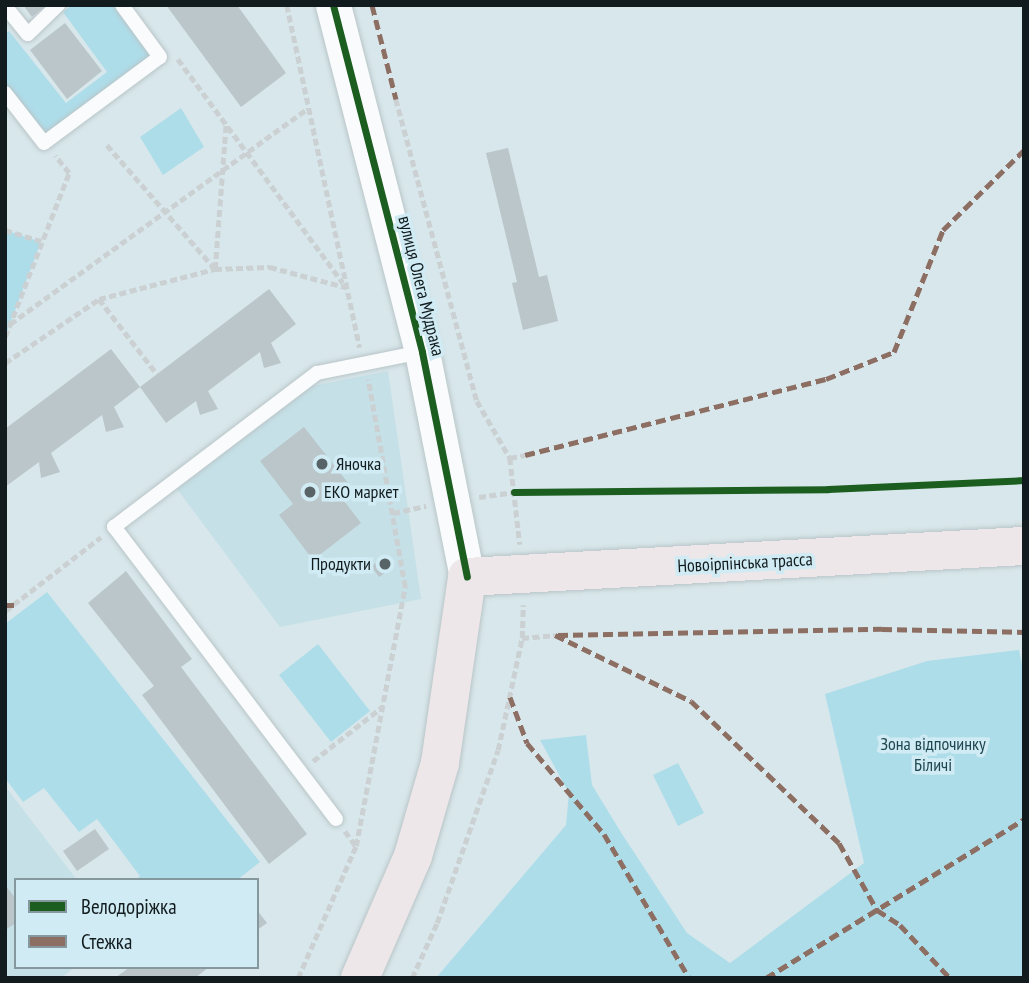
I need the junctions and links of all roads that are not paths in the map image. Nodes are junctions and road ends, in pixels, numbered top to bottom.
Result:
1 (58, 5) edge
2 (122, 5) edge
3 (333, 5) edge
4 (5, 6) edge
5 (5, 93) edge
6 (422, 352) junction
7 (1024, 546) edge
8 (467, 578) junction
9 (337, 819) dead end
10 (360, 978) edge

1 - 4 lane
2 - 5 lane
3 - 6 street, вулиця Олега Мудрака
6 - 8 street, вулиця Олега Мудрака
6 - 9 lane
7 - 8 main road, Новоірпінська трасса
8 - 10 main road, вулиця Олега Мудрака

